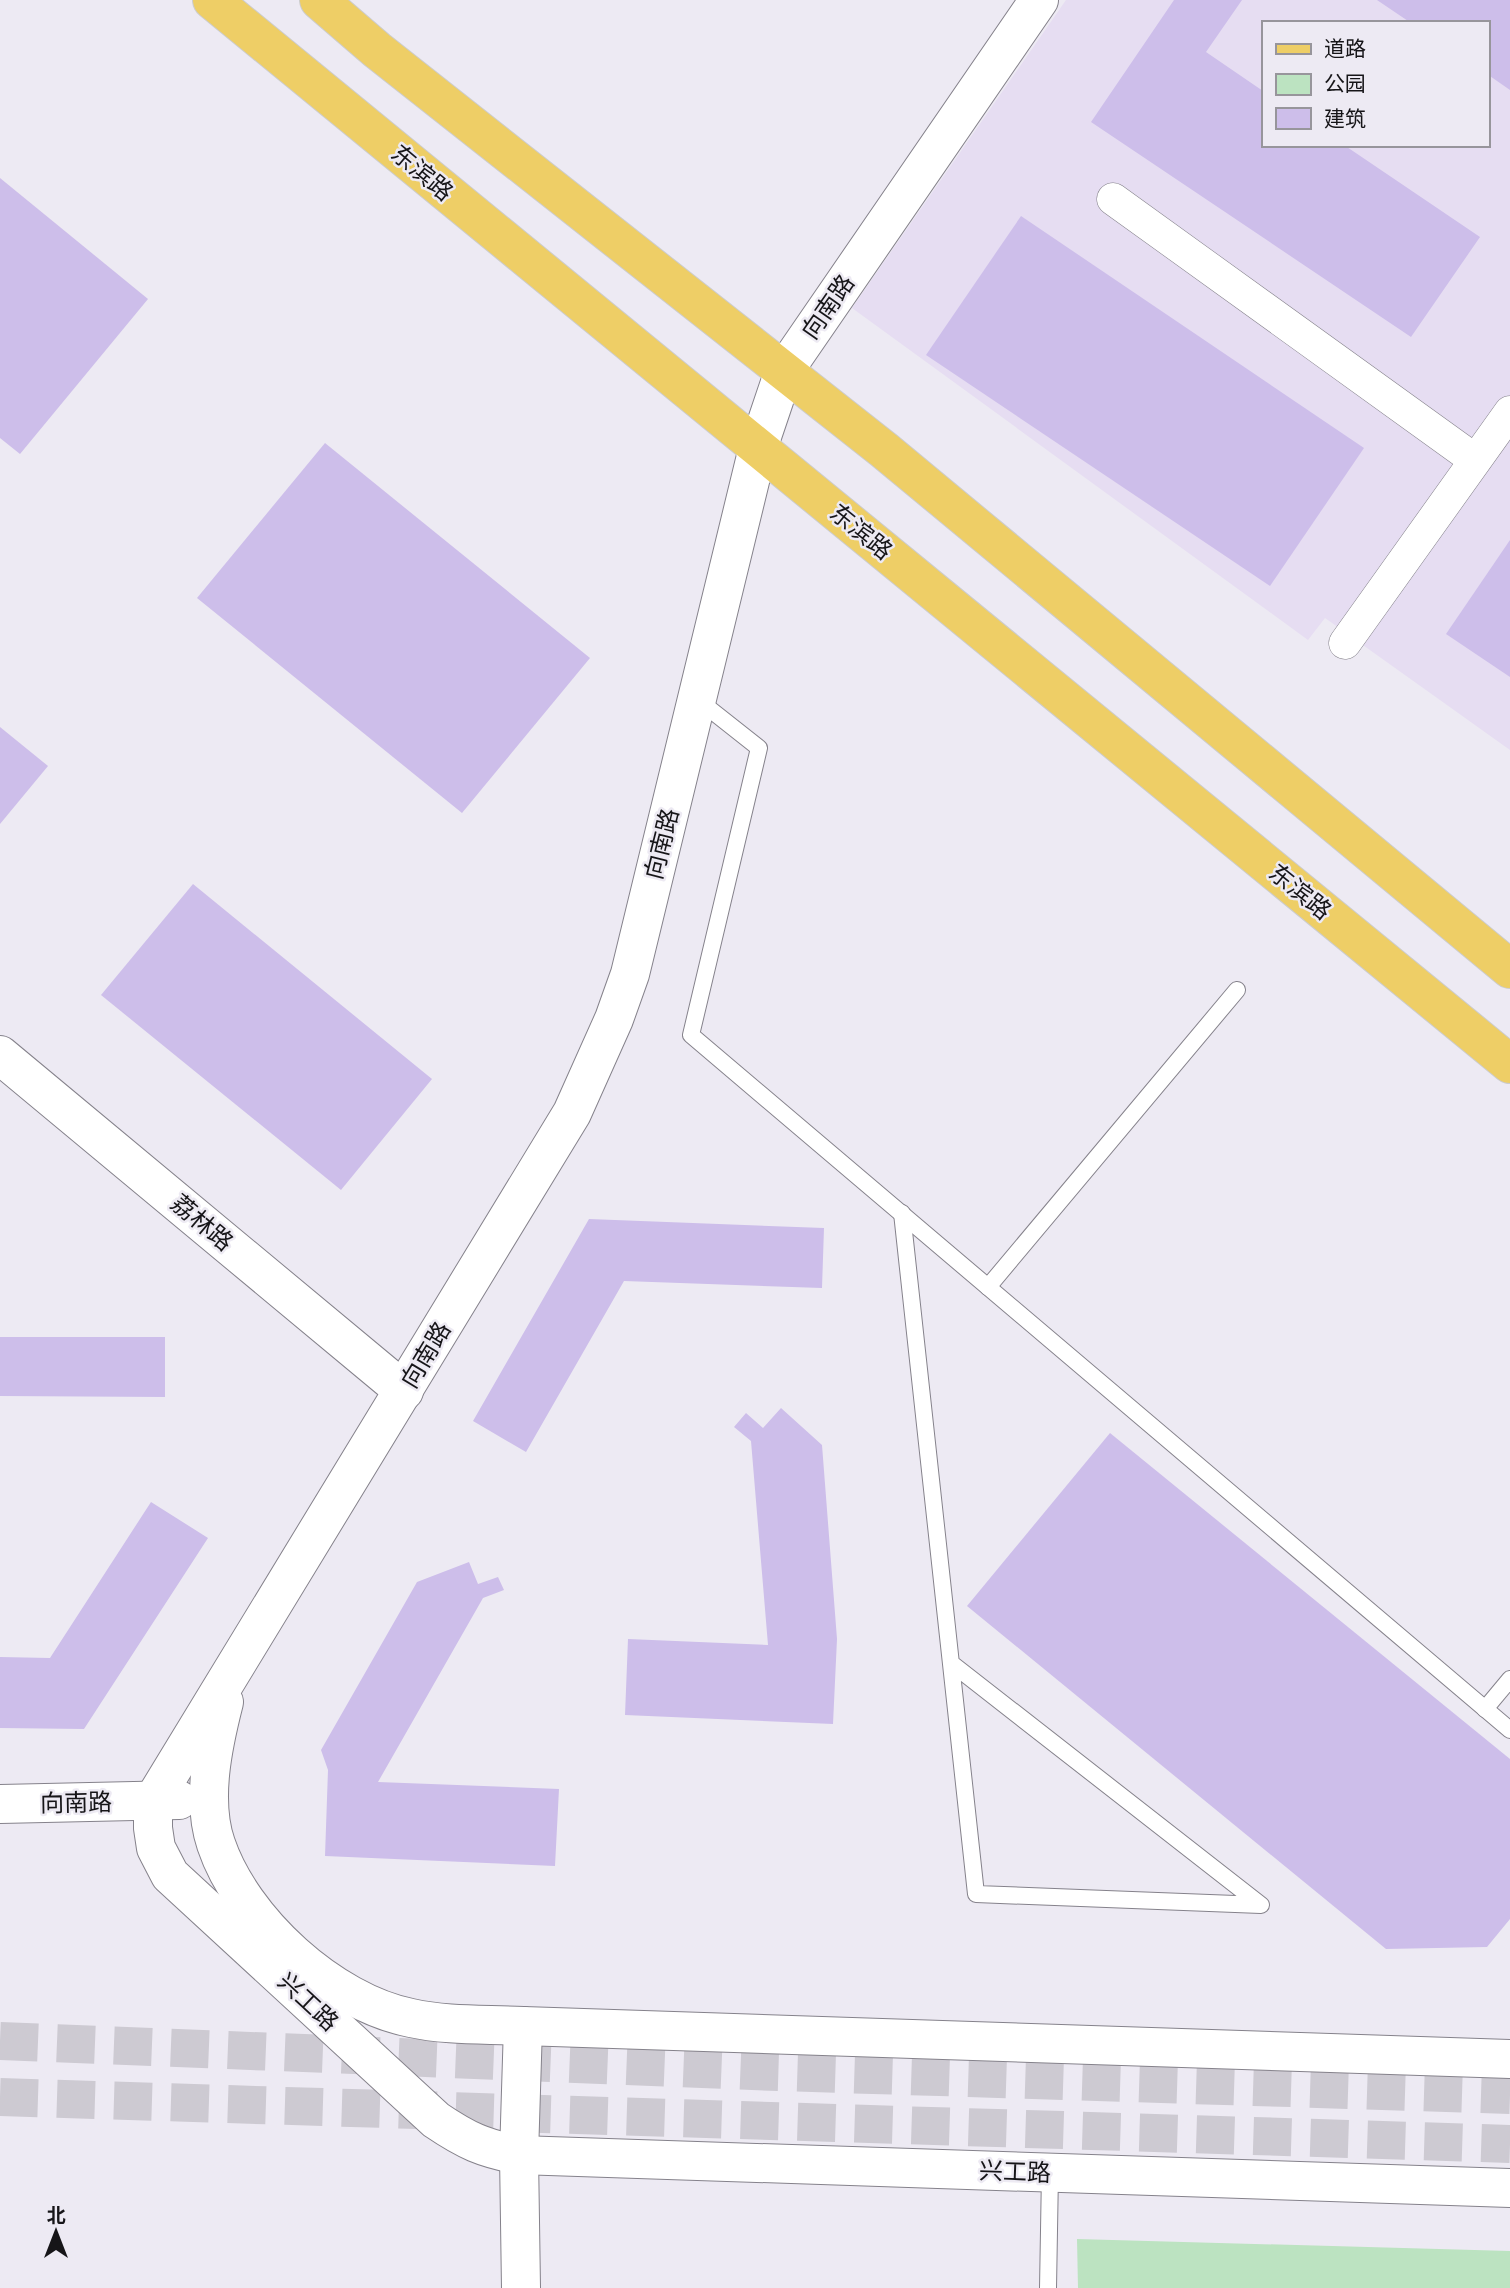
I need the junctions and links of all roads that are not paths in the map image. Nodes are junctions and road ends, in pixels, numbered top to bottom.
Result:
1 (212, 0) edge
2 (319, 0) edge
3 (1039, 0) edge
4 (1113, 199) dead end
5 (784, 371) junction
6 (1510, 412) edge
7 (758, 448) junction
8 (1475, 460) junction
9 (1345, 642) dead end
10 (697, 699) junction
11 (1510, 969) edge
12 (1237, 990) dead end
13 (0, 1055) edge
14 (1510, 1064) edge
15 (902, 1213) junction
16 (988, 1287) junction
17 (404, 1391) junction
18 (951, 1663) junction
19 (232, 1672) junction
20 (1510, 1679) edge
21 (1485, 1709) junction
22 (1510, 1730) edge
23 (209, 1800) junction
24 (153, 1801) junction
25 (0, 1804) edge
26 (523, 2026) junction
27 (1510, 2059) edge
28 (519, 2155) junction
29 (1050, 2173) junction
30 (1510, 2188) edge
31 (521, 2288) edge
32 (1048, 2288) edge

1 - 7 main road, 东滨路
2 - 5 main road
3 - 5 street, 向南路
4 - 8 street
5 - 7 street, 向南路
5 - 11 main road
6 - 8 street
7 - 10 street, 向南路
7 - 14 main road, 东滨路
8 - 9 street
10 - 15 lane
10 - 17 street, 向南路
12 - 16 lane
13 - 17 street, 荔林路
15 - 16 lane
15 - 18 lane
16 - 21 lane
17 - 19 street, 向南路
18 - 18 lane
19 - 23 street, 向南路
19 - 24 street, 向南路
20 - 21 lane
21 - 22 lane
23 - 24 street, 向南路
23 - 26 street, 兴工路
24 - 25 street, 向南路
24 - 28 street, 兴工路
26 - 27 street, 兴工路
26 - 28 street
28 - 29 street, 兴工路
28 - 31 street
29 - 30 street, 兴工路
29 - 32 lane

